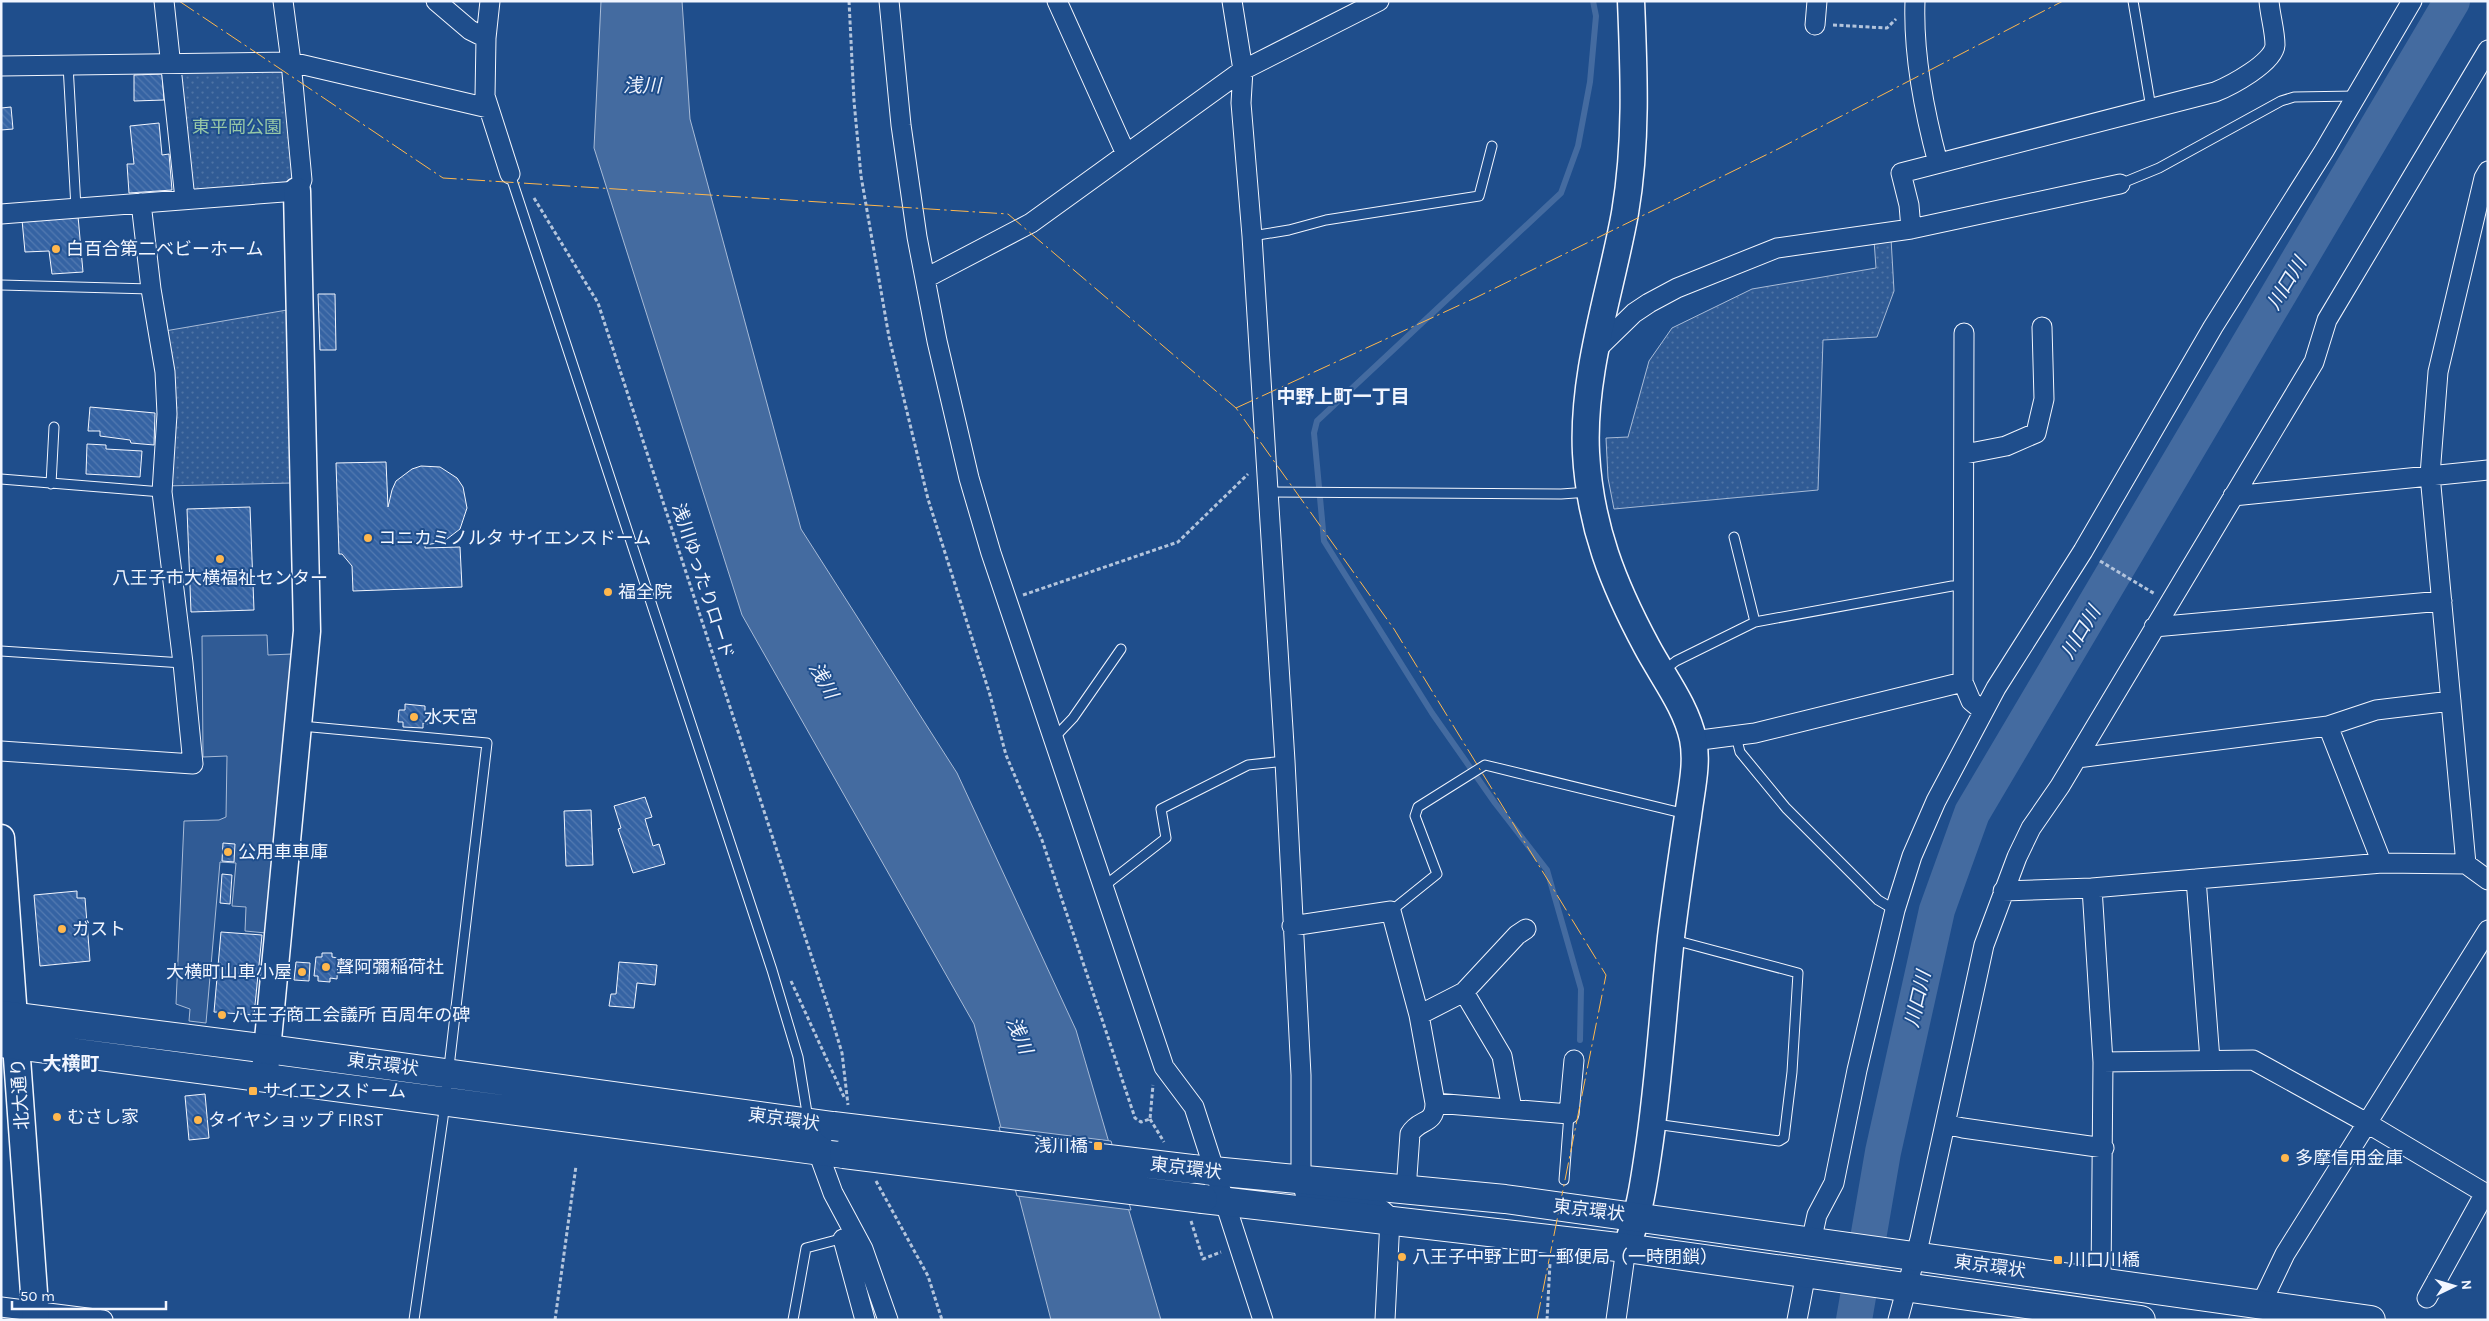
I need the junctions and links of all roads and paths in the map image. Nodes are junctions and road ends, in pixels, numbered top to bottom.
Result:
1 (164, 1) edge
2 (283, 1) edge
3 (436, 1) edge
4 (490, 1) edge
5 (849, 1) edge
6 (889, 1) edge
7 (1056, 1) edge
8 (1232, 1) edge
9 (1379, 1) edge
10 (1630, 1) edge
11 (1817, 1) edge
12 (1915, 1) edge
13 (2133, 1) edge
14 (2268, 1) edge
15 (2412, 1) edge
16 (1901, 15) dead end
17 (1815, 24) joint
18 (486, 38) junction
19 (2488, 50) edge
20 (171, 62) junction
21 (291, 62) junction
22 (68, 65) junction
23 (1, 66) edge
24 (1243, 70) junction
25 (2356, 96) junction
26 (488, 108) junction
27 (2151, 108) junction
28 (1492, 146) dead end
29 (1126, 154) junction
30 (1938, 163) junction
31 (2488, 171) edge
32 (510, 174) joint
33 (2120, 184) joint
34 (529, 190) dead end
35 (297, 191) junction
36 (185, 199) junction
37 (142, 203) junction
38 (76, 208) junction
39 (1, 214) edge
40 (1912, 229) junction
41 (1252, 236) junction
42 (926, 278) junction
43 (1, 285) edge
44 (151, 289) junction
45 (2042, 327) dead end
46 (1964, 333) dead end
47 (1597, 349) junction
48 (54, 426) dead end
49 (1965, 454) junction
50 (1265, 458) junction
51 (2488, 470) edge
52 (2430, 475) junction
53 (1, 479) edge
54 (51, 484) junction
55 (162, 492) junction
56 (1267, 492) junction
57 (1590, 492) junction
58 (2233, 496) junction
59 (1734, 536) dead end
60 (2083, 551) junction
61 (1964, 586) junction
62 (2159, 596) dead end
63 (1007, 600) junction
64 (2442, 601) junction
65 (1755, 622) junction
66 (2154, 627) junction
67 (1121, 649) dead end
68 (1, 652) edge
69 (183, 663) junction
70 (1661, 672) junction
71 (1963, 682) junction
72 (2451, 701) junction
73 (1983, 711) junction
74 (298, 725) junction
75 (2328, 726) junction
76 (1736, 736) junction
77 (1053, 739) junction
78 (1693, 741) junction
79 (1, 751) edge
80 (2077, 758) junction
81 (1285, 761) junction
82 (1688, 815) junction
83 (1, 838) edge
84 (2382, 863) junction
85 (2466, 864) junction
86 (2196, 879) junction
87 (2488, 880) edge
88 (1103, 887) junction
89 (2092, 888) junction
90 (2003, 891) junction
91 (1894, 910) junction
92 (1391, 911) junction
93 (1292, 926) junction
94 (1526, 929) dead end
95 (2488, 930) edge
96 (1671, 940) junction
97 (772, 970) junction
98 (1464, 992) junction
99 (830, 1013) dead end
100 (8, 1015) edge
101 (1419, 1015) junction
102 (9, 1044) edge
103 (268, 1048) junction
104 (1574, 1060) dead end
105 (2210, 1060) junction
106 (2103, 1062) junction
107 (447, 1074) junction
108 (265, 1077) junction
109 (1155, 1079) dead end
110 (846, 1100) dead end
111 (445, 1102) junction
112 (1435, 1103) junction
113 (1512, 1109) junction
114 (1569, 1114) junction
115 (1653, 1123) junction
116 (2367, 1123) junction
117 (821, 1124) junction
118 (1945, 1124) junction
119 (2104, 1148) junction
120 (818, 1151) junction
121 (576, 1166) dead end
122 (1203, 1170) junction
123 (1301, 1180) junction
124 (1564, 1180) dead end
125 (1406, 1190) junction
126 (2486, 1194) edge
127 (1214, 1200) junction
128 (1638, 1217) junction
129 (1390, 1219) junction
130 (850, 1237) junction
131 (1821, 1243) junction
132 (1626, 1248) junction
133 (1227, 1250) dead end
134 (1551, 1255) dead end
135 (1911, 1255) junction
136 (1203, 1259) dead end
137 (1816, 1274) junction
138 (2101, 1281) junction
139 (1903, 1286) junction
140 (2427, 1298) dead end
141 (1, 1307) edge
142 (2012, 1310) edge
143 (2259, 1312) edge
144 (36, 1315) edge
145 (103, 1320) edge
146 (414, 1320) edge
147 (555, 1320) edge
148 (794, 1320) edge
149 (865, 1320) edge
150 (888, 1320) edge
151 (1263, 1320) edge
152 (1385, 1320) edge
153 (1547, 1320) edge
154 (1616, 1320) edge
155 (1797, 1320) edge
156 (1898, 1320) edge
157 (2141, 1320) edge
158 (2371, 1320) edge

1 - 20 street
2 - 21 street
3 - 18 street
4 - 18 street
5 - 109 path
6 - 42 street
7 - 29 street
8 - 24 street
9 - 24 street
10 - 47 street
11 - 17 street
12 - 30 street
13 - 27 lane
14 - 27 street
15 - 25 street
16 - 17 path
18 - 26 street
19 - 58 street
20 - 21 street
20 - 22 street
20 - 36 street
21 - 26 street
21 - 35 street
22 - 23 street
22 - 38 lane
24 - 29 street
24 - 41 street
25 - 33 lane
25 - 60 street
26 - 32 street
27 - 30 street
28 - 41 lane
29 - 42 street
30 - 40 street
31 - 52 street
32 - 97 lane
33 - 40 street
34 - 99 path, 浅川ゆったりロード
35 - 36 street
35 - 74 street
36 - 37 street
37 - 38 street
37 - 44 street
38 - 39 street
40 - 47 street
41 - 50 street
42 - 63 street
43 - 44 lane
44 - 55 street
45 - 49 street
46 - 49 street
47 - 57 street
48 - 54 lane
49 - 61 street
50 - 56 street
50 - 63 path
51 - 52 street
52 - 58 street
52 - 64 street
53 - 54 lane
54 - 55 lane
55 - 69 street
56 - 57 lane
56 - 81 street
57 - 70 street
58 - 66 street
59 - 65 lane
60 - 62 path
60 - 73 street
61 - 65 lane
61 - 71 street
63 - 77 street
64 - 66 street
64 - 72 street
65 - 70 lane
66 - 80 street
67 - 77 lane
68 - 69 lane
69 - 79 street
70 - 78 street
71 - 73 street
71 - 76 street
72 - 75 street
72 - 85 street
73 - 91 street
74 - 103 street
74 - 107 lane
75 - 80 street
75 - 84 street
76 - 78 street
76 - 91 lane
77 - 88 street
78 - 82 street
80 - 90 street
81 - 88 lane
81 - 93 street
82 - 92 lane
82 - 96 street
83 - 100 street, 北大通り
84 - 85 street
84 - 86 street
85 - 87 street
86 - 89 street
86 - 105 street
88 - 122 street
89 - 90 street
89 - 106 street
90 - 118 street
91 - 131 street
92 - 93 street
92 - 101 street
93 - 123 street
94 - 98 street
95 - 116 street
96 - 115 street
96 - 115 lane
97 - 110 path
97 - 117 lane
98 - 101 street
98 - 113 street
100 - 102 street, 北大通り
100 - 103 highway, 東京環状
101 - 112 street
102 - 108 highway, 東京環状
102 - 144 street, 北大通り
103 - 107 highway, 東京環状
103 - 108 street
104 - 114 street
105 - 106 street
105 - 116 street
106 - 119 street
107 - 111 lane
107 - 117 highway, 東京環状
108 - 111 highway, 東京環状
111 - 120 highway, 東京環状
111 - 146 lane
112 - 113 street
112 - 125 street
113 - 114 street
114 - 124 lane
115 - 128 street
116 - 126 street
116 - 143 street
117 - 120 street
117 - 122 highway, 東京環状, bridge
118 - 119 street
118 - 135 street
119 - 138 street
120 - 127 highway, 東京環状, bridge
120 - 130 street
121 - 147 path
122 - 123 highway, 東京環状
122 - 127 street
123 - 125 highway, 東京環状
123 - 129 street
125 - 128 highway, 東京環状
126 - 140 street
127 - 129 highway, 東京環状
127 - 151 street
128 - 131 highway, 東京環状
128 - 132 street
129 - 132 highway, 東京環状
129 - 152 street
130 - 148 lane
130 - 149 street
130 - 150 street
131 - 135 highway, 東京環状
132 - 137 highway, 東京環状
132 - 154 street
133 - 136 path
134 - 153 path
135 - 138 highway, 東京環状
135 - 139 street
137 - 139 highway, 東京環状
137 - 155 street
138 - 143 highway, 東京環状
139 - 142 highway, 東京環状
139 - 156 street
141 - 144 street
142 - 157 highway, 東京環状
143 - 158 highway, 東京環状
144 - 145 street

